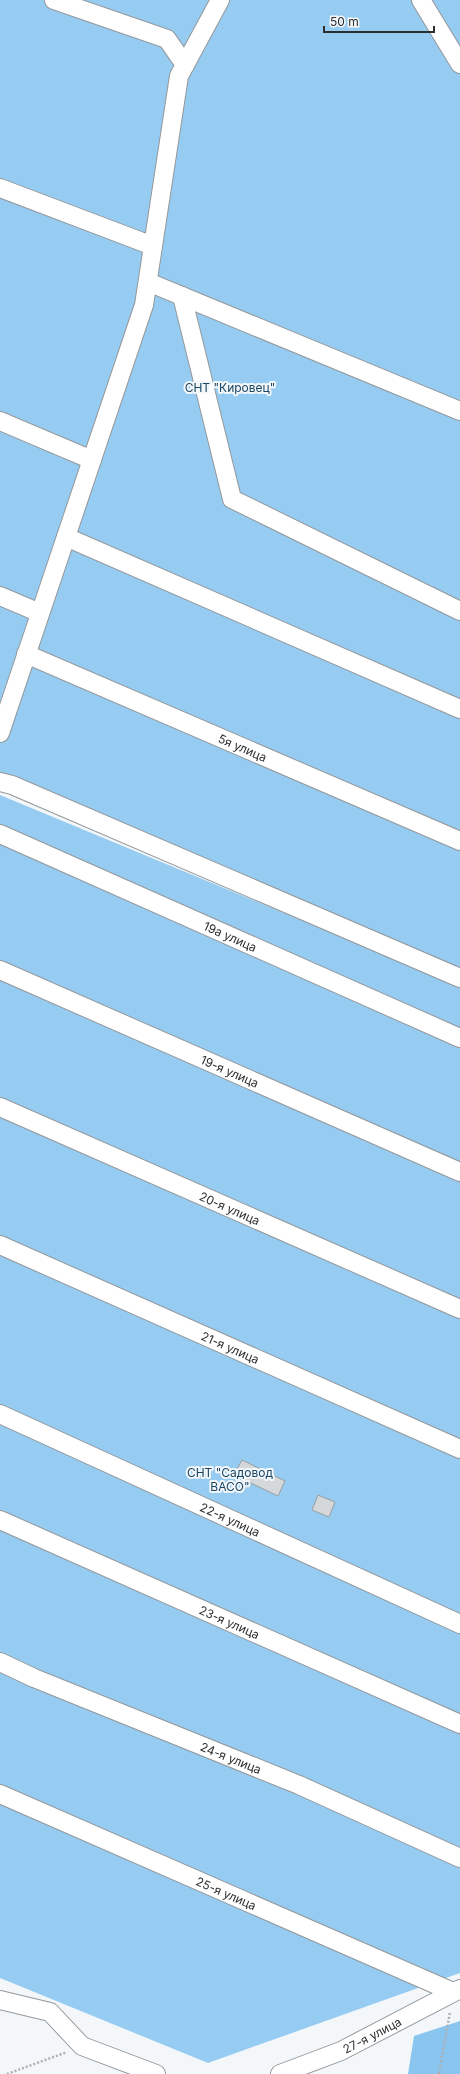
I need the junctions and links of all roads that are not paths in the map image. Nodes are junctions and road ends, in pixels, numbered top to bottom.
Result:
1 (54, 0) edge
2 (220, 0) edge
3 (421, 0) edge
4 (460, 64) edge
5 (185, 65) junction
6 (0, 188) edge
7 (153, 246) junction
8 (148, 282) junction
9 (182, 296) junction
10 (460, 411) edge
11 (0, 421) edge
12 (92, 460) junction
13 (66, 537) junction
14 (0, 596) edge
15 (460, 610) edge
16 (40, 613) junction
17 (26, 654) junction
18 (460, 709) edge
19 (0, 733) edge
20 (0, 782) edge
21 (0, 834) edge
22 (460, 841) edge
23 (0, 970) edge
24 (460, 978) edge
25 (460, 1038) edge
26 (0, 1107) edge
27 (460, 1172) edge
28 (0, 1245) edge
29 (460, 1309) edge
30 (0, 1414) edge
31 (460, 1449) edge
32 (0, 1520) edge
33 (460, 1624) edge
34 (0, 1662) edge
35 (460, 1724) edge
36 (0, 1794) edge
37 (460, 1858) edge
38 (456, 1990) edge
39 (0, 2000) edge
40 (156, 2074) edge
41 (280, 2074) edge

1 - 5 street
2 - 5 street
3 - 4 street
5 - 7 street
6 - 7 street
7 - 8 street
8 - 9 street
8 - 12 street
9 - 10 street
9 - 15 street
11 - 12 street
12 - 13 street
13 - 16 street
13 - 18 street
14 - 16 street
16 - 17 street
17 - 19 street
17 - 22 street, 5я улица
20 - 24 street
21 - 25 street, 19а улица
23 - 27 street, 19-я улица
26 - 29 street, 20-я улица
28 - 31 street, 21-я улица
30 - 33 street, 22-я улица
32 - 35 street, 23-я улица
34 - 37 street, 24-я улица
36 - 38 street, 25-я улица
38 - 41 street, 27-я улица
39 - 40 street

